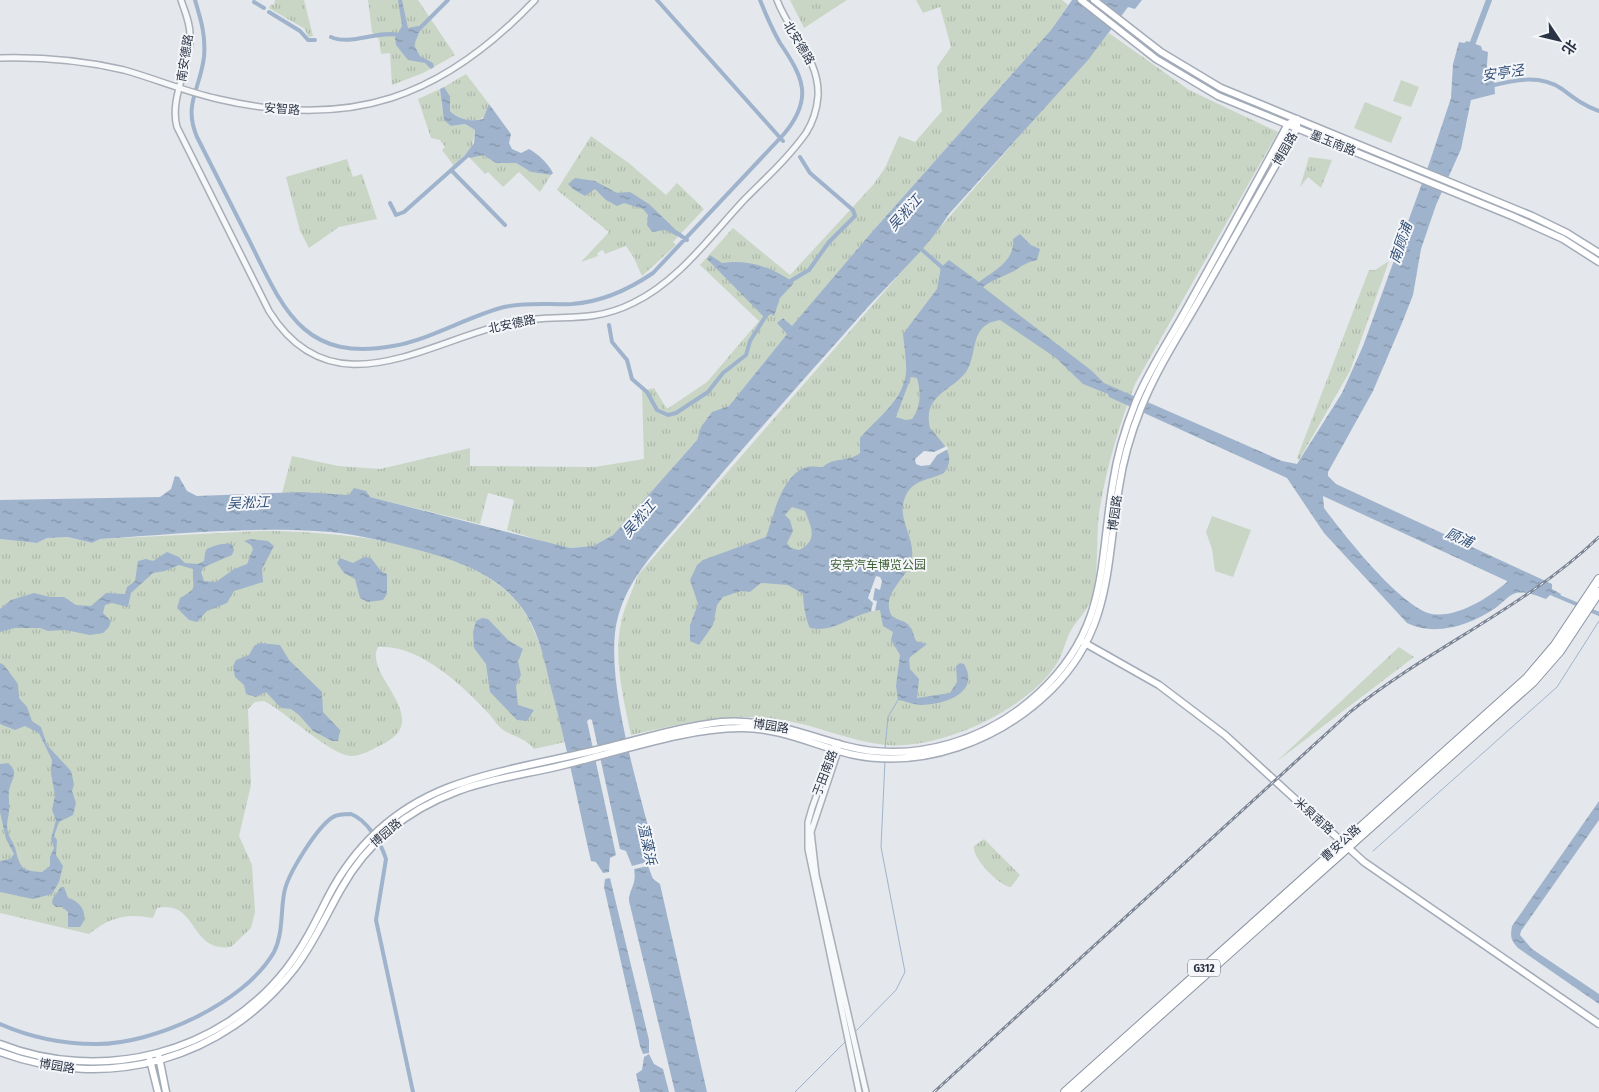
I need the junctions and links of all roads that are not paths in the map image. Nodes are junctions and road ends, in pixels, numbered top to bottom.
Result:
1 (181, 0) edge
2 (535, 0) edge
3 (777, 0) edge
4 (1081, 0) edge
5 (1094, 0) edge
6 (0, 58) edge
7 (180, 88) junction
8 (1297, 118) junction
9 (1288, 124) junction
10 (1297, 128) junction
11 (1599, 253) edge
12 (1599, 262) edge
13 (1142, 396) junction
14 (1599, 579) edge
15 (1594, 596) edge
16 (1579, 616) junction
17 (1083, 642) junction
18 (657, 739) junction
19 (836, 748) junction
20 (896, 755) junction
21 (381, 832) junction
22 (1342, 842) junction
23 (369, 843) junction
24 (1349, 848) junction
25 (820, 902) junction
26 (1599, 1024) edge
27 (0, 1044) edge
28 (0, 1052) edge
29 (158, 1054) junction
30 (150, 1060) junction
31 (159, 1061) junction
32 (158, 1092) edge
33 (166, 1092) edge
34 (859, 1092) edge
35 (866, 1092) edge
36 (1065, 1092) edge
37 (1074, 1092) edge

1 - 7 street, 南安德路
2 - 7 street, 安智路
3 - 7 street, 北安德路
4 - 9 main road, 墨玉南路
5 - 8 main road, 墨玉南路
6 - 7 street, 安智路
8 - 9 main road, 博园路
8 - 10 main road, 博园路
8 - 11 main road, 墨玉南路
9 - 10 main road, 墨玉南路
9 - 13 main road, 博园路
10 - 12 main road, 墨玉南路
10 - 13 main road, 博园路
13 - 17 main road, 博园路
14 - 15 highway, 曹安公路 / G312
15 - 16 highway, 曹安公路 / G312
16 - 22 highway, 曹安公路 / G312
16 - 24 highway, 曹安公路 / G312
17 - 20 main road, 博园路
17 - 22 main road, 米泉南路
18 - 19 main road, 博园路
18 - 21 main road, 博园路
18 - 21 main road, 博园路
19 - 20 main road, 博园路
19 - 20 main road, 博园路
19 - 25 street, 于田南路
21 - 23 main road, 博园路
22 - 24 main road, 米泉南路
22 - 36 highway, 曹安公路 / G312
23 - 29 main road, 博园路
23 - 31 main road, 博园路
24 - 26 main road, 米泉南路
24 - 37 highway, 曹安公路 / G312
25 - 34 street, 于田南路
25 - 35 street, 于田南路
27 - 30 main road, 博园路
28 - 30 main road, 博园路
29 - 30 main road, 博园路
29 - 31 main road
30 - 31 main road, 博园路
30 - 32 main road
31 - 33 main road

